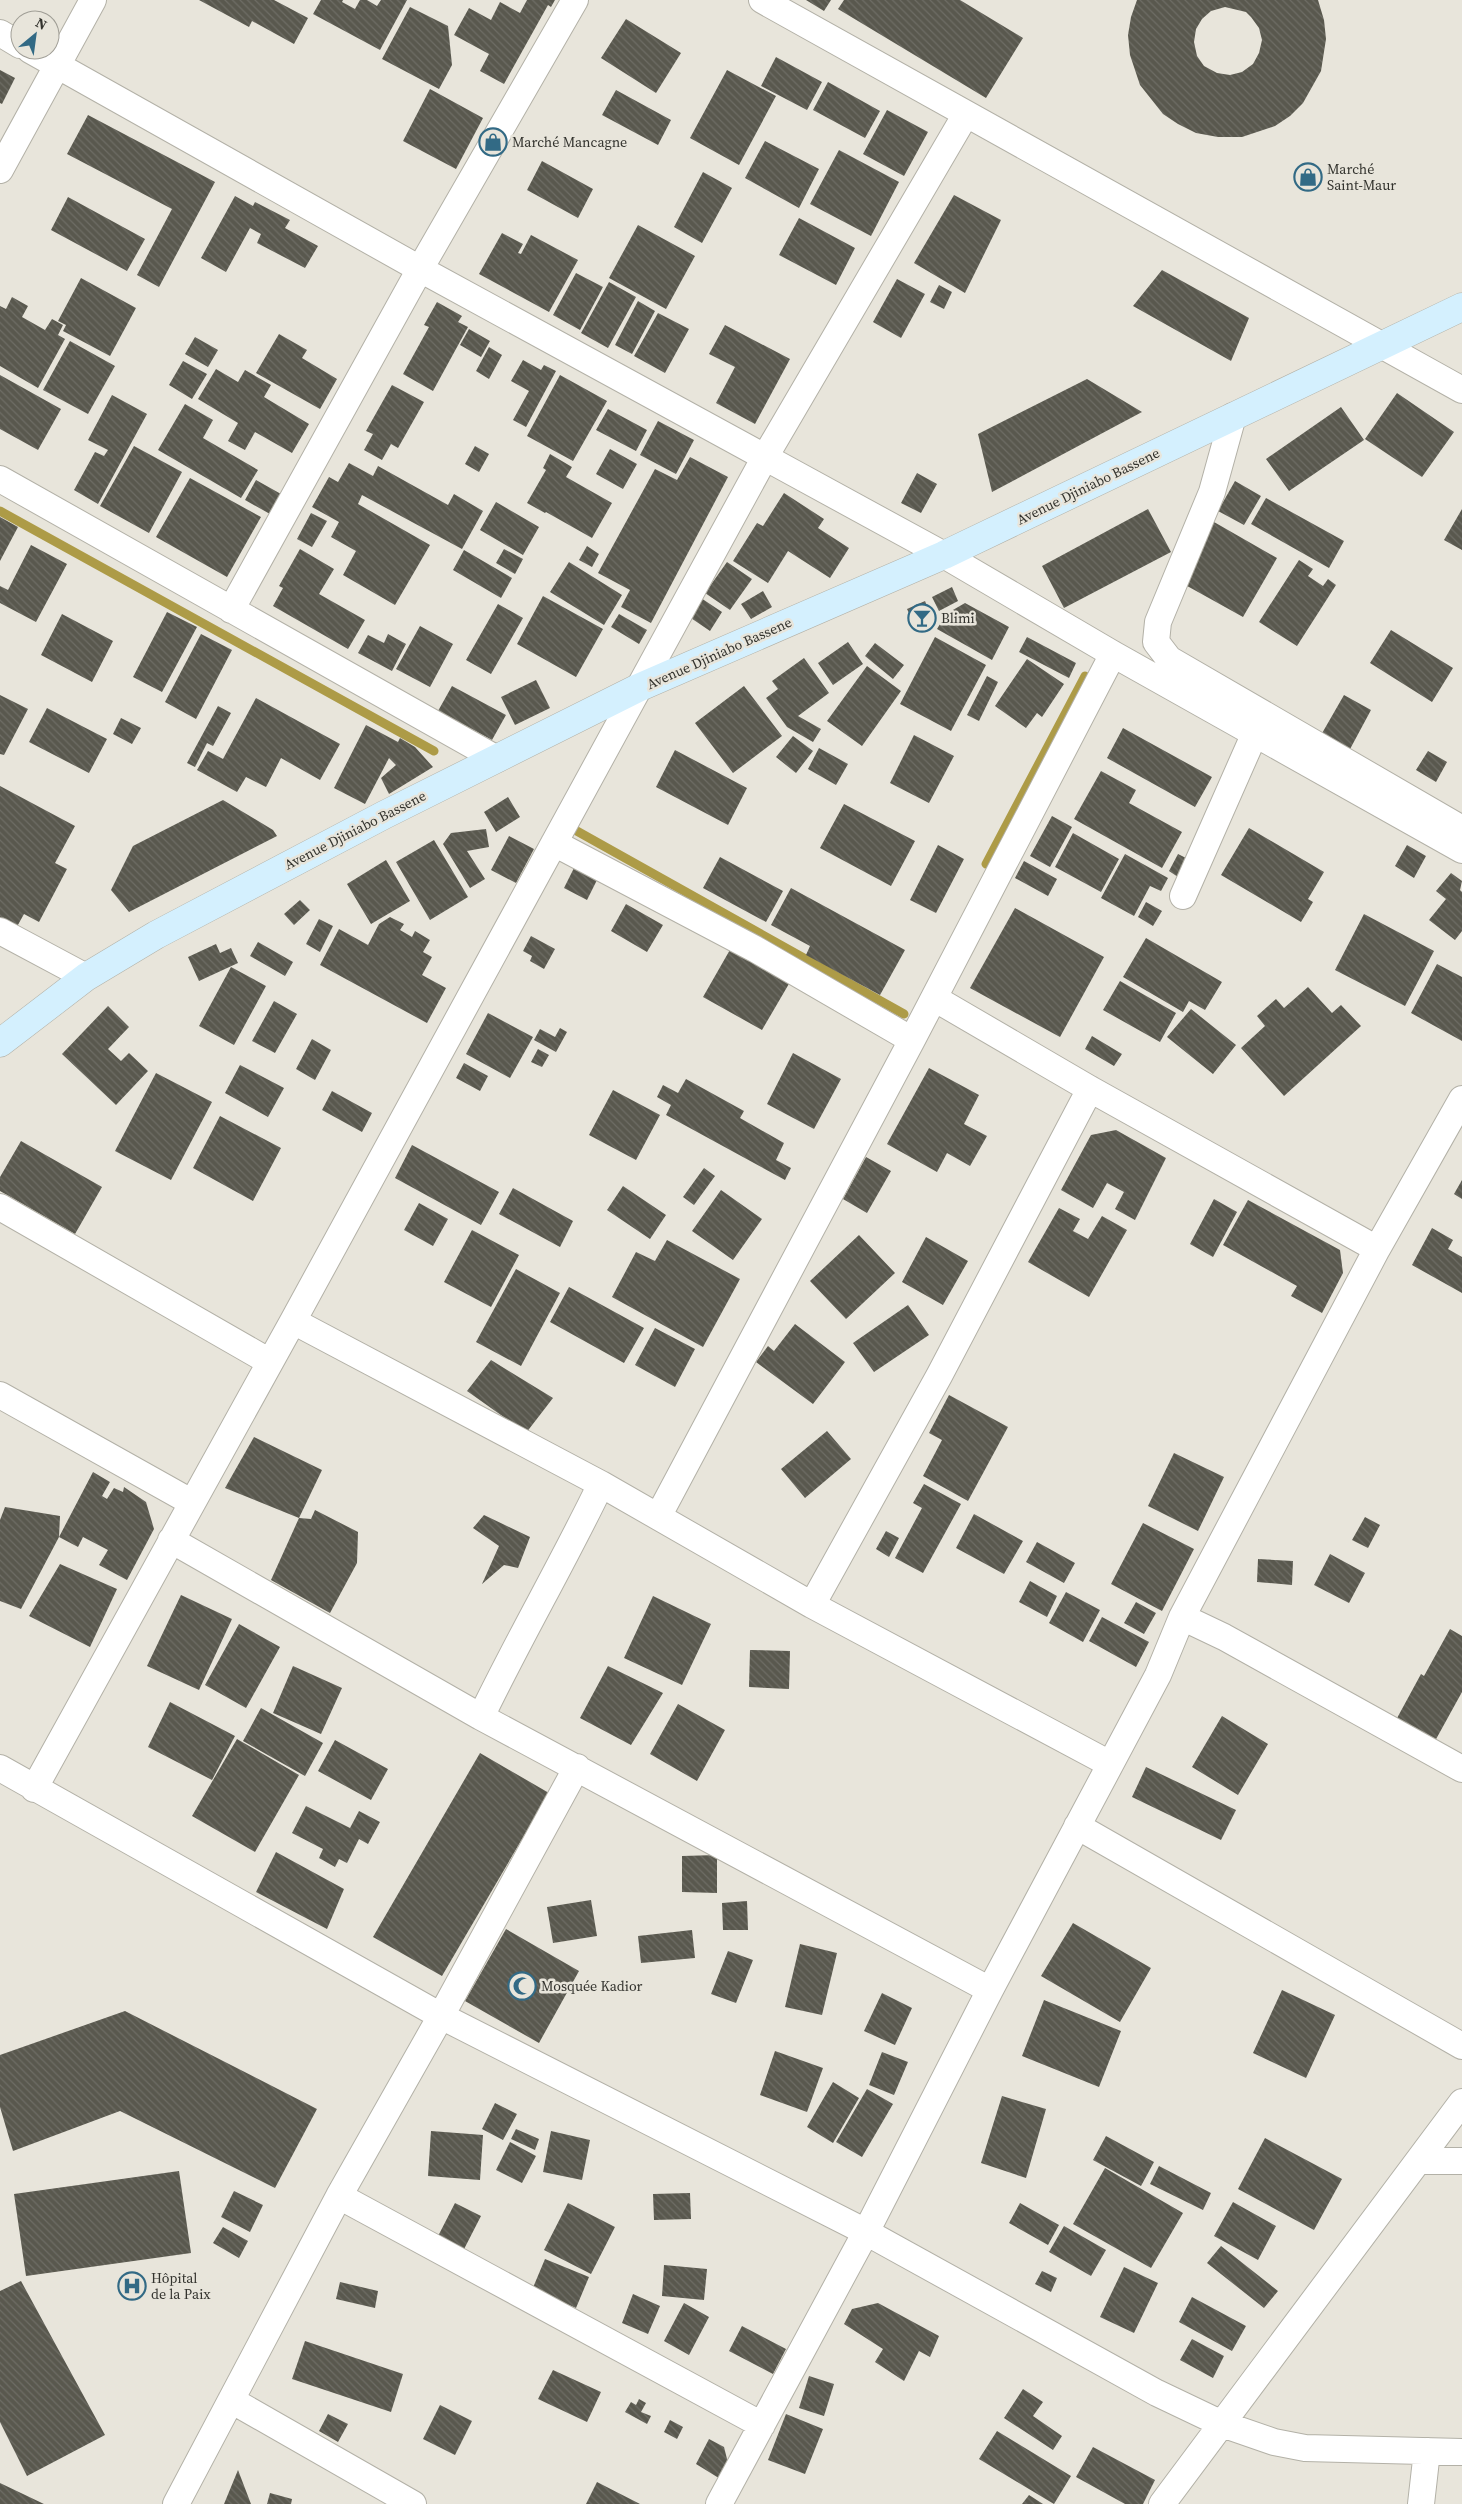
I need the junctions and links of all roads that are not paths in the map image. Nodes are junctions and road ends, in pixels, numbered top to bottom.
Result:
1 (93, 0) edge
2 (575, 0) edge
3 (762, 0) edge
4 (47, 60) edge
5 (57, 66) junction
6 (966, 114) junction
7 (0, 170) edge
8 (420, 269) junction
9 (1462, 307) edge
10 (1380, 345) junction
11 (1462, 390) edge
12 (1233, 416) junction
13 (765, 457) junction
14 (0, 479) edge
15 (944, 555) junction
16 (232, 610) junction
17 (1113, 654) junction
18 (638, 688) junction
19 (1255, 733) junction
20 (497, 759) junction
21 (1462, 829) edge
22 (554, 843) junction
23 (1462, 850) edge
24 (1183, 896) dead end
25 (0, 931) edge
26 (86, 977) junction
27 (934, 998) junction
28 (912, 1040) junction
29 (0, 1043) edge
30 (1090, 1089) junction
31 (1462, 1099) edge
32 (0, 1207) edge
33 (1377, 1249) junction
34 (293, 1321) junction
35 (270, 1362) junction
36 (0, 1395) edge
37 (601, 1484) junction
38 (191, 1502) junction
39 (659, 1516) junction
40 (171, 1540) junction
41 (812, 1604) junction
42 (1182, 1617) junction
43 (482, 1716) junction
44 (1110, 1764) junction
45 (0, 1768) edge
46 (577, 1768) junction
47 (1462, 1769) edge
48 (34, 1788) junction
49 (1077, 1826) junction
50 (990, 1990) junction
51 (441, 2016) junction
52 (1462, 2046) edge
53 (1462, 2102) edge
54 (1419, 2161) junction
55 (1462, 2161) edge
56 (339, 2196) junction
57 (866, 2232) junction
58 (231, 2400) junction
59 (762, 2424) junction
60 (1222, 2424) junction
61 (1427, 2451) junction
62 (1462, 2452) edge
63 (176, 2504) edge
64 (413, 2504) edge
65 (719, 2504) edge
66 (1162, 2504) edge
67 (1421, 2504) edge

1 - 5 street
2 - 8 street
3 - 6 street
4 - 5 street
5 - 7 street
5 - 8 street
6 - 10 street
6 - 13 street
8 - 13 street
8 - 16 street
9 - 10 main road, Avenue Djiniabo Bassene
10 - 11 street
10 - 12 main road, Avenue Djiniabo Bassene
12 - 15 main road, Avenue Djiniabo Bassene
12 - 21 street
13 - 15 street
13 - 18 street
14 - 16 street
15 - 17 street
15 - 18 main road, Avenue Djiniabo Bassene
16 - 20 street
17 - 19 street
17 - 27 street
18 - 20 main road, Avenue Djiniabo Bassene
18 - 22 street
19 - 23 street
19 - 24 street
20 - 26 main road, Avenue Djiniabo Bassene
22 - 28 street
22 - 34 street
25 - 26 street
26 - 29 main road, Avenue Djiniabo Bassene
27 - 28 street
27 - 30 street
28 - 39 street
30 - 33 street
30 - 41 street
31 - 33 street
32 - 35 street
33 - 42 street
34 - 35 street
34 - 37 street
35 - 38 street
36 - 38 street
37 - 39 street
37 - 43 street
38 - 40 street
39 - 41 street
40 - 43 street
40 - 48 street
41 - 44 street
42 - 44 street
42 - 47 street
43 - 46 street
44 - 49 street
45 - 48 street
46 - 50 street
46 - 51 street
48 - 51 street
49 - 50 street
49 - 52 street
50 - 57 street
51 - 56 street
51 - 57 street
53 - 54 street
54 - 55 street
54 - 60 street
56 - 58 street
56 - 59 street
57 - 59 street
57 - 60 street
58 - 63 street
58 - 64 street
59 - 65 street
60 - 61 street
60 - 66 street
61 - 62 street
61 - 67 street

